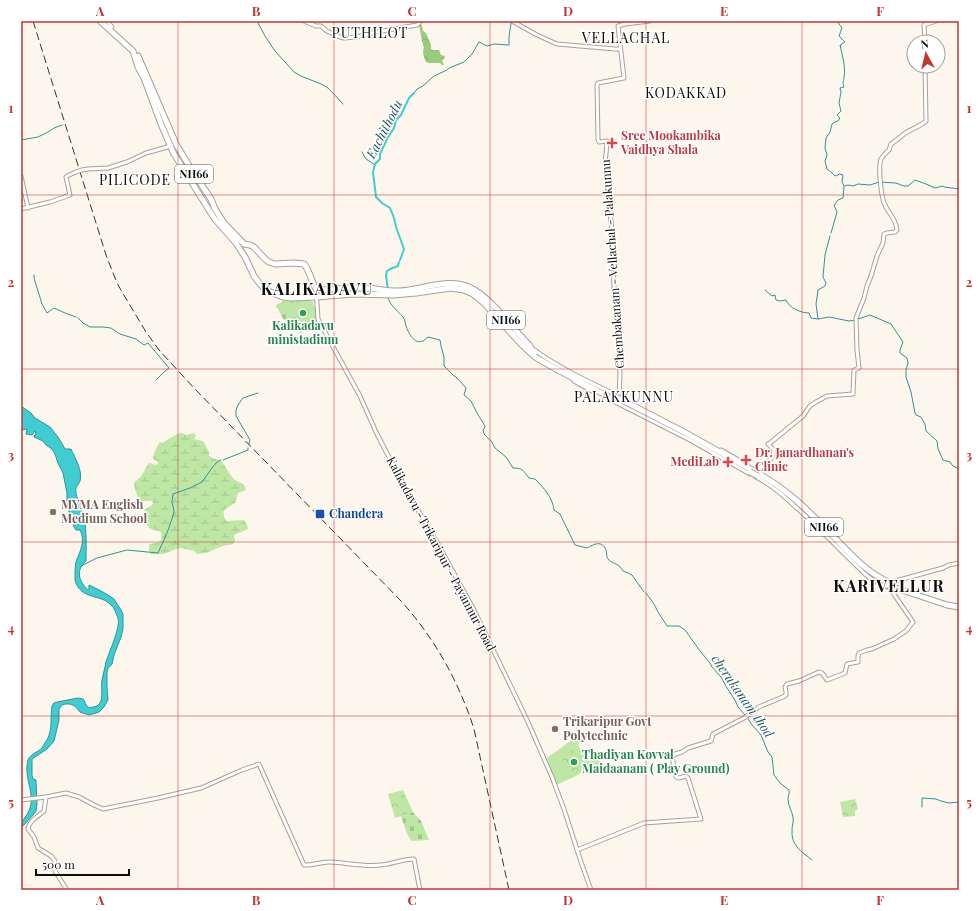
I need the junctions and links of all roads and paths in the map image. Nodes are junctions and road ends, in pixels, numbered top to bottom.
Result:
1 (100, 21) edge
2 (304, 21) edge
3 (420, 21) edge
4 (512, 21) edge
5 (650, 21) edge
6 (936, 21) edge
7 (109, 23) edge
8 (925, 34) edge
9 (620, 48) junction
10 (925, 74) edge
11 (176, 144) junction
12 (170, 146) junction
13 (21, 176) edge
14 (28, 208) junction
15 (21, 209) edge
16 (316, 289) junction
17 (408, 294) junction
18 (317, 297) junction
19 (618, 399) junction
20 (754, 473) junction
21 (959, 563) edge
22 (891, 585) junction
23 (959, 608) edge
24 (46, 798) junction
25 (22, 800) edge
26 (577, 850) junction
27 (67, 890) edge
28 (420, 890) edge
29 (591, 890) edge

1 - 12 highway, NH66
2 - 3 street
4 - 9 street
5 - 9 street, Chembakanam - Vellachal - Palakunnu
6 - 8 street
7 - 11 highway, NH66
9 - 19 street, Chembakanam - Vellachal - Palakunnu
10 - 20 street
11 - 12 street
11 - 16 highway, NH66
12 - 14 street, bridge
12 - 18 highway, NH66
13 - 14 street
14 - 15 street
16 - 18 street, Kalikadavu -Trikaripur - Payannur Road
16 - 19 highway, NH66
17 - 18 highway, NH66
17 - 19 highway, NH66
17 - 20 street
18 - 26 street, Kalikadavu -Trikaripur - Payannur Road
19 - 20 highway, NH66
20 - 22 highway, NH66
20 - 22 highway, NH66
21 - 22 street
22 - 23 highway, NH66
22 - 26 street
24 - 25 street
24 - 27 street
24 - 28 street
26 - 29 street, Kalikadavu -Trikaripur - Payannur Road

